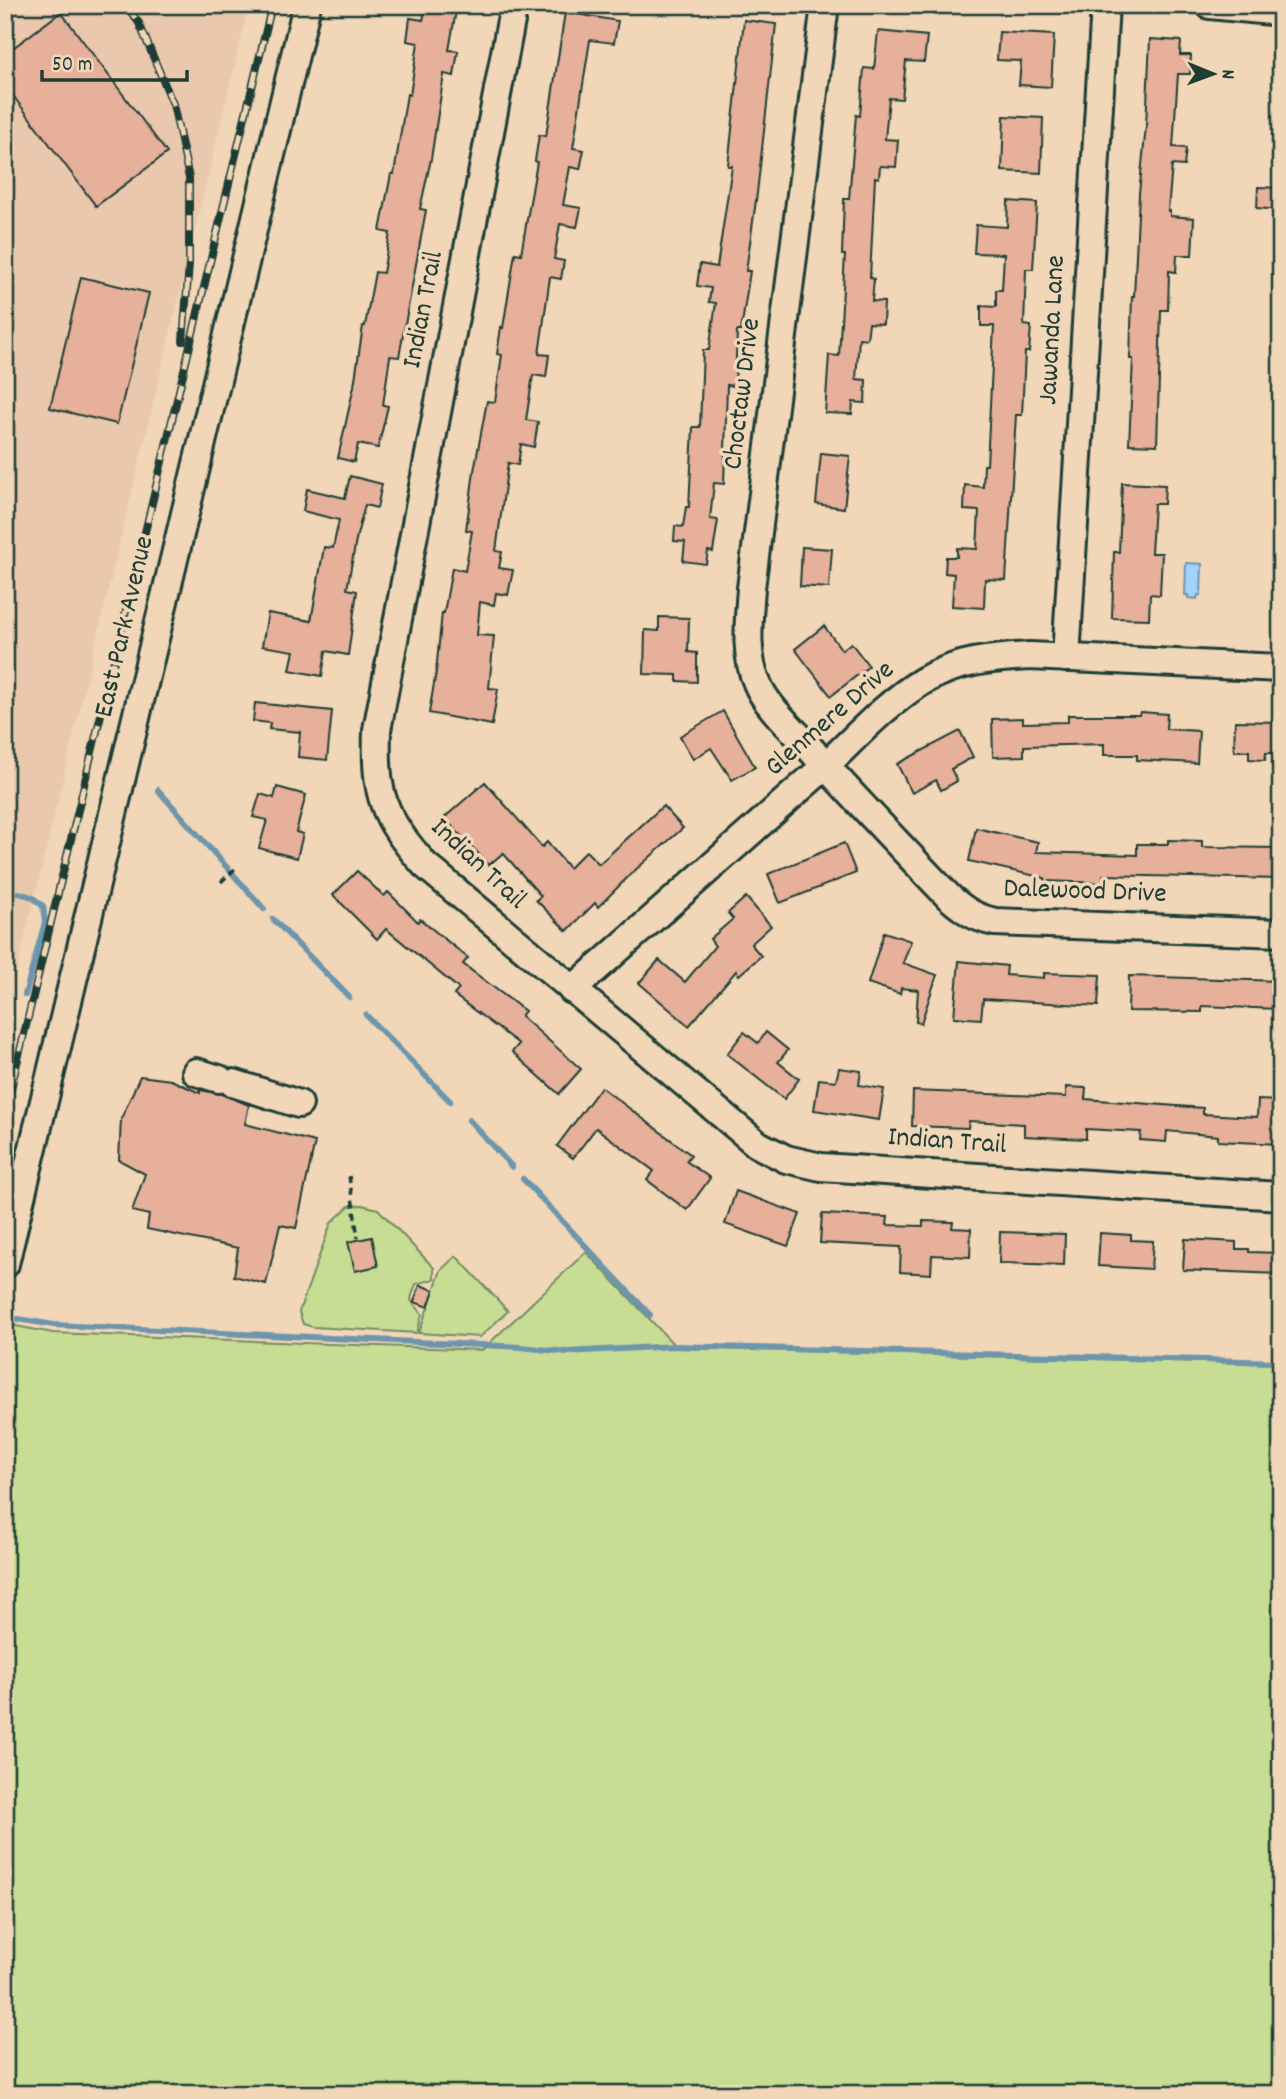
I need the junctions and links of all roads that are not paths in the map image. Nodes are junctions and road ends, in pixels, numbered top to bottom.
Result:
1 (307, 5) edge
2 (514, 5) edge
3 (825, 5) edge
4 (1105, 5) edge
5 (1210, 5) edge
6 (1281, 12) edge
7 (1066, 658) junction
8 (1281, 668) edge
9 (825, 766) junction
10 (1281, 933) edge
11 (572, 990) junction
12 (216, 1078) dead end
13 (299, 1104) dead end
14 (1281, 1196) edge
15 (5, 1264) edge

1 - 15 street, East Park Avenue
2 - 11 street, Indian Trail
3 - 9 street, Choctaw Drive
4 - 7 street, Jawanda Lane
5 - 6 street
7 - 8 street, Glenmere Drive
7 - 9 street, Glenmere Drive
9 - 10 street, Dalewood Drive
9 - 11 street, Glenmere Drive
11 - 14 street, Indian Trail
12 - 13 street

